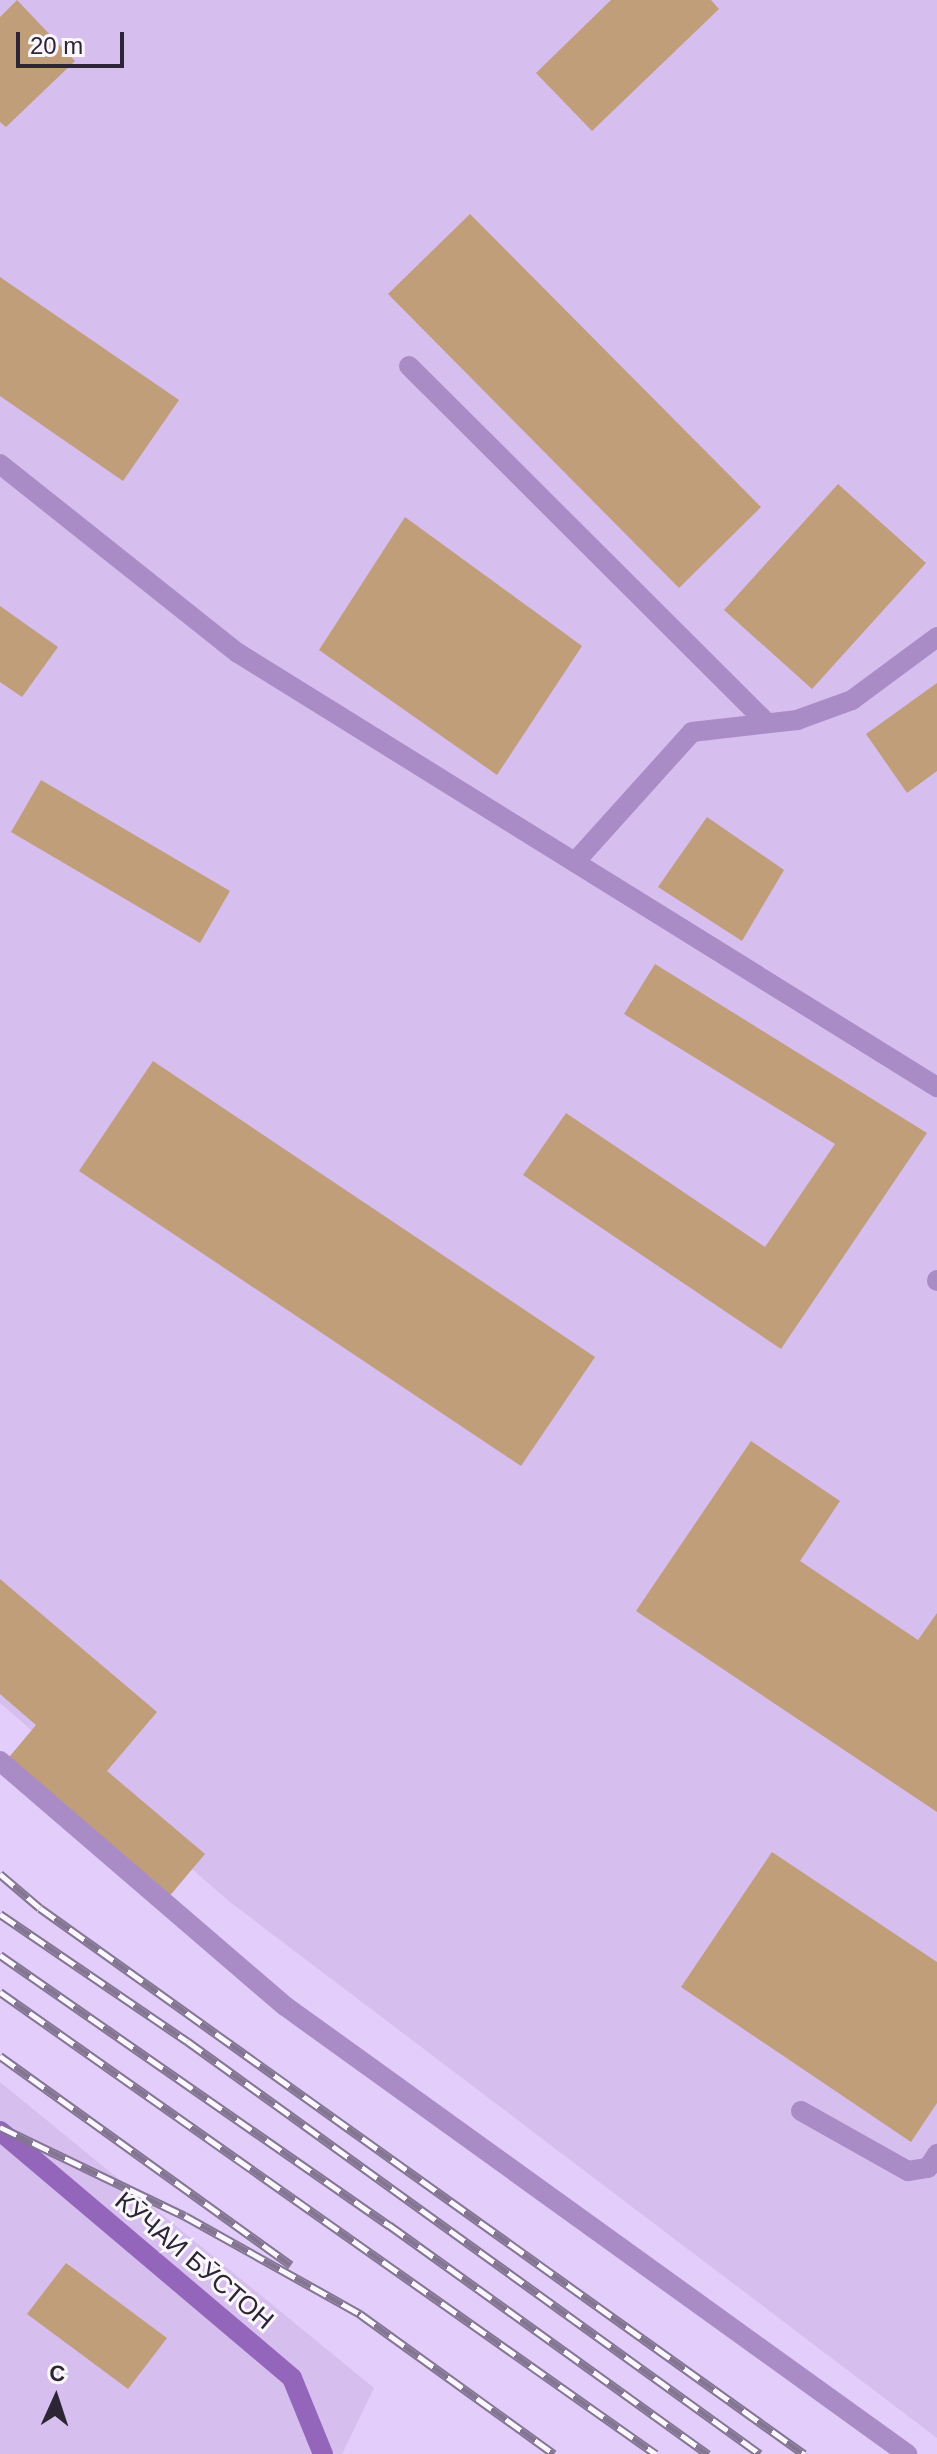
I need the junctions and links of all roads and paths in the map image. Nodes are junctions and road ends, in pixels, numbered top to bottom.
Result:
1 (409, 366) dead end
2 (0, 464) edge
3 (937, 637) edge
4 (766, 722) junction
5 (575, 862) junction
6 (937, 1087) edge
7 (0, 1761) edge
8 (801, 2111) dead end
9 (0, 2131) edge
10 (937, 2154) edge
11 (323, 2454) edge
12 (907, 2454) edge

1 - 4 street
2 - 5 street
3 - 4 street
4 - 5 street
5 - 6 street
7 - 12 street
8 - 10 street
9 - 11 main road, КӮЧАИ БӮСТОН

